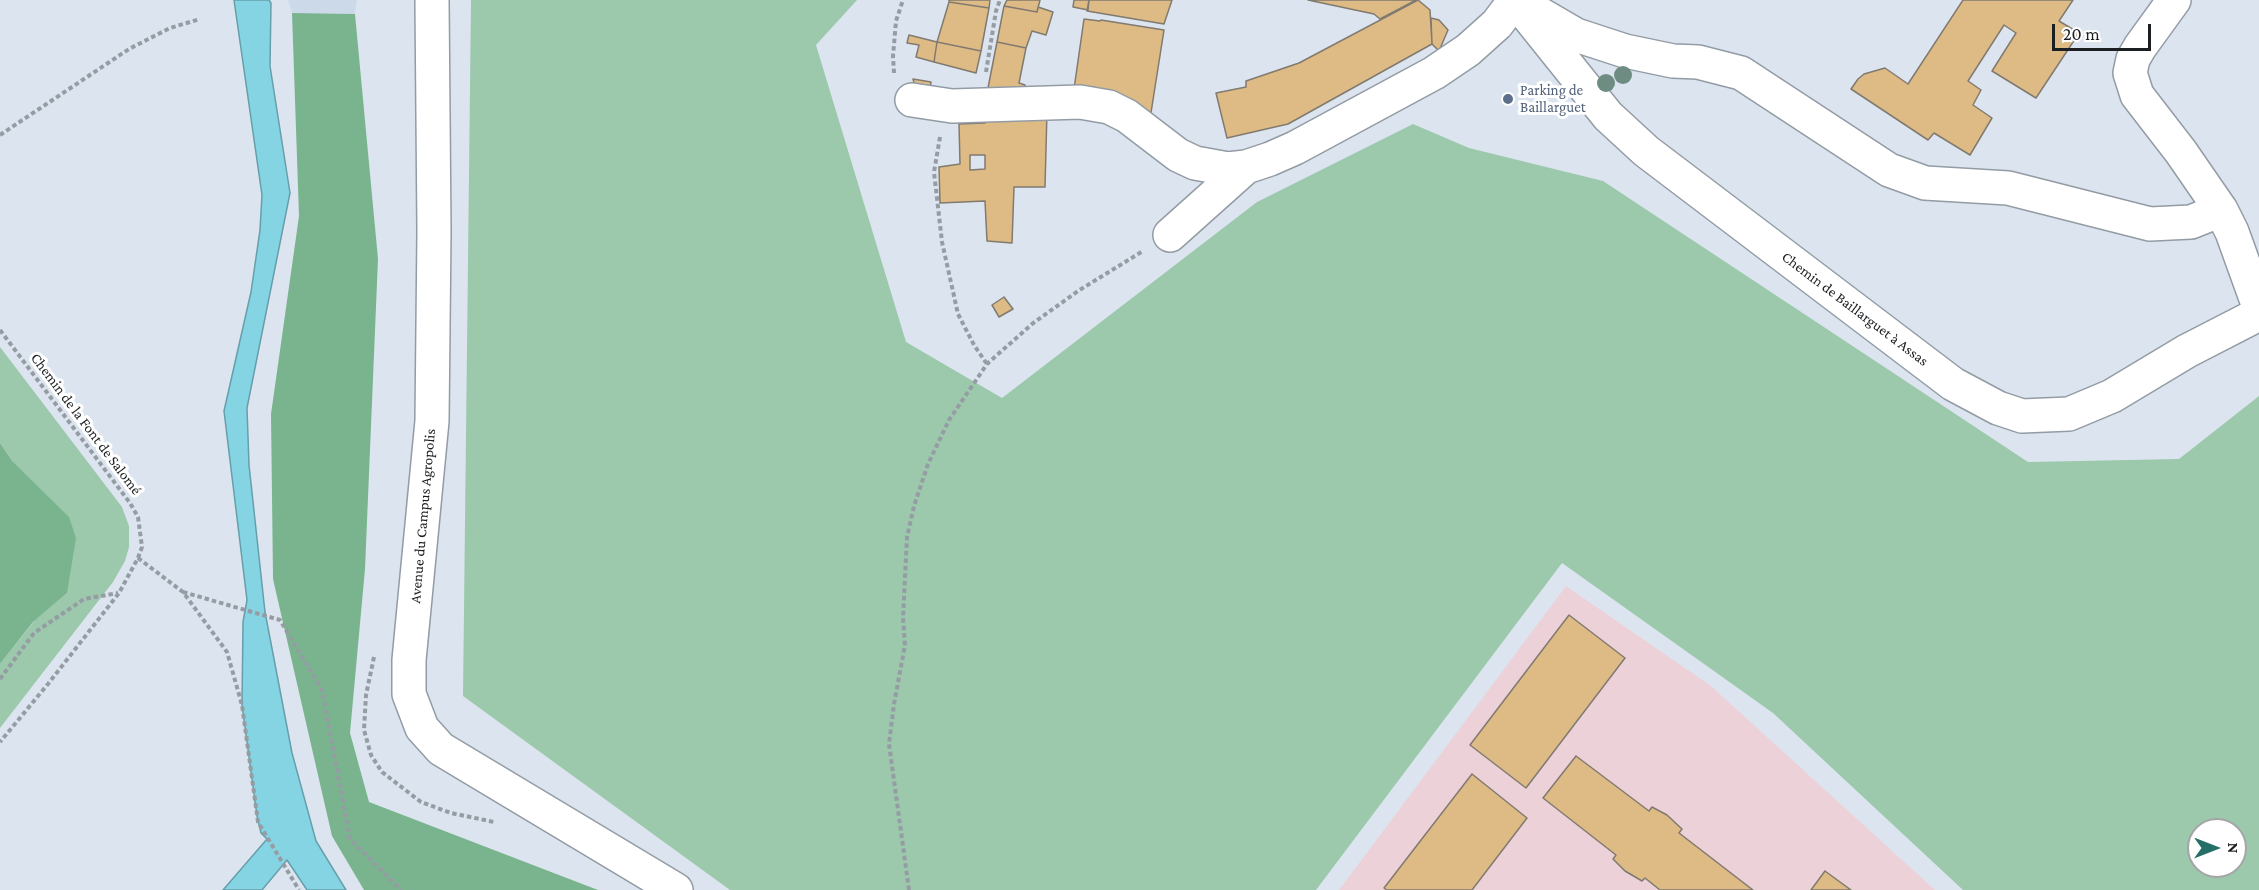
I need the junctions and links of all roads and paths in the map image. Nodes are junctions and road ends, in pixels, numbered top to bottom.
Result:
1 (432, 0) edge
2 (903, 0) edge
3 (1000, 0) edge
4 (1515, 0) edge
5 (2174, 0) edge
6 (200, 19) dead end
7 (912, 100) joint
8 (966, 106) junction
9 (0, 135) edge
10 (1246, 167) junction
11 (2221, 210) junction
12 (1170, 235) joint
13 (2259, 306) edge
14 (2259, 314) edge
15 (0, 330) edge
16 (987, 364) junction
17 (138, 558) junction
18 (183, 592) junction
19 (119, 593) junction
20 (0, 679) edge
21 (0, 742) edge
22 (299, 890) edge
23 (401, 890) edge
24 (676, 890) edge
25 (909, 890) edge

1 - 24 street, Avenue du Campus Agropolis
2 - 7 path
3 - 8 path
4 - 10 street
4 - 11 street
4 - 14 street, Chemin de Baillarguet à Assas
5 - 11 street
6 - 9 path
7 - 8 street
8 - 10 street
8 - 16 path
10 - 12 street
11 - 13 street
12 - 16 path
15 - 17 path, Chemin de la Font de Salomé
16 - 25 path
17 - 18 path
17 - 19 path, Chemin de la Font de Salomé
18 - 22 path
18 - 23 path
19 - 20 path
19 - 21 path, Chemin de la Font de Salomé

